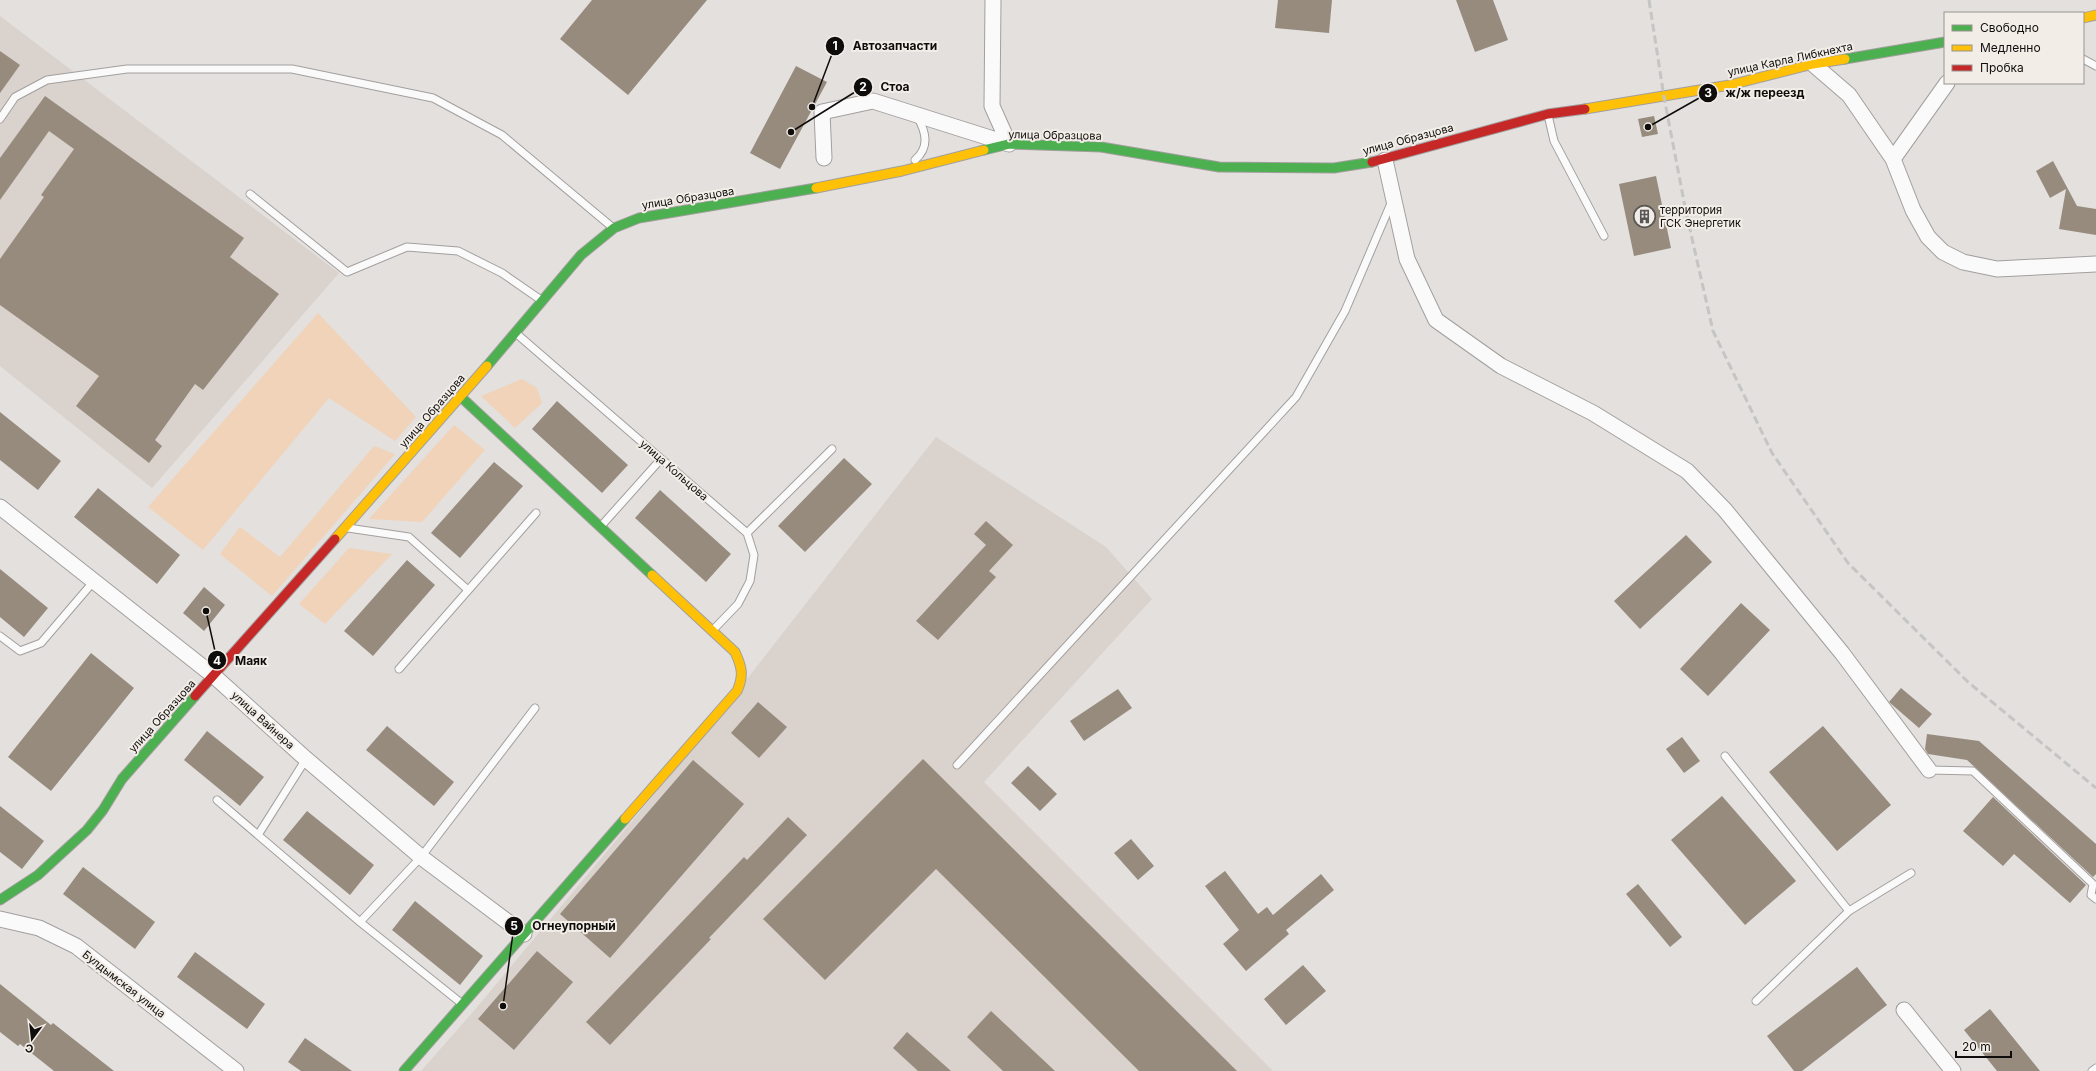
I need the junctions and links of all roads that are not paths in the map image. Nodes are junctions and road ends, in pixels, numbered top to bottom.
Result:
1 (993, 0) edge
2 (2096, 15) edge
3 (2084, 18) edge
4 (1944, 42) edge
5 (2084, 60) edge
6 (1813, 64) junction
7 (2096, 66) edge
8 (1946, 84) edge
9 (1664, 97) joint
10 (915, 112) junction
11 (1548, 114) junction
12 (0, 119) edge
13 (1009, 144) junction
14 (824, 158) dead end
15 (1893, 158) junction
16 (1385, 160) junction
17 (902, 171) junction
18 (250, 194) dead end
19 (1394, 197) junction
20 (614, 228) junction
21 (1604, 236) dead end
22 (2096, 264) edge
23 (542, 302) junction
24 (516, 334) junction
25 (461, 396) junction
26 (832, 449) dead end
27 (661, 459) junction
28 (0, 507) edge
29 (536, 513) dead end
30 (600, 526) junction
31 (346, 528) junction
32 (746, 533) junction
33 (94, 581) junction
34 (468, 590) junction
35 (712, 630) junction
36 (0, 636) edge
37 (399, 669) dead end
38 (214, 676) junction
39 (535, 708) dead end
40 (1725, 756) dead end
41 (306, 759) junction
42 (957, 765) dead end
43 (1929, 770) joint
44 (217, 800) dead end
45 (258, 835) junction
46 (421, 857) junction
47 (1911, 873) dead end
48 (2096, 899) edge
49 (0, 900) edge
50 (1849, 911) junction
51 (0, 919) edge
52 (360, 922) junction
53 (524, 934) junction
54 (1756, 1001) dead end
55 (463, 1004) junction
56 (1904, 1010) dead end
57 (2096, 1068) edge
58 (236, 1071) edge
59 (404, 1071) edge
60 (1953, 1071) edge
61 (2092, 1071) edge

1 - 13 street
2 - 3 main road
4 - 6 main road, улица Карла Либкнехта
5 - 7 lane
6 - 9 main road, улица Карла Либкнехта
6 - 15 street
8 - 15 street
9 - 11 main road, улица Образцова
10 - 13 street
10 - 14 street
10 - 17 lane
11 - 16 main road, улица Образцова
11 - 21 lane
12 - 20 lane
13 - 16 main road, улица Образцова
13 - 17 main road, улица Образцова
15 - 22 street
16 - 19 street
17 - 20 main road, улица Образцова
18 - 23 lane
19 - 42 lane
19 - 43 street
20 - 23 main road, улица Образцова
23 - 24 main road, улица Образцова
24 - 25 main road, улица Образцова
24 - 27 lane, улица Кольцова
25 - 30 main road
25 - 31 main road, улица Образцова
26 - 32 lane
27 - 30 lane
27 - 32 lane, улица Кольцова
28 - 33 street, улица Вайнера
29 - 34 lane
30 - 35 main road
31 - 34 lane
31 - 38 main road, улица Образцова
32 - 35 lane, улица Кольцова
33 - 36 lane
33 - 38 street, улица Вайнера
34 - 37 lane
35 - 53 main road
38 - 41 street, улица Вайнера
38 - 49 main road, улица Образцова
39 - 46 lane
40 - 50 lane
41 - 45 lane
41 - 46 street, улица Вайнера
43 - 48 lane
44 - 45 lane
45 - 52 lane
46 - 52 lane
46 - 53 street, улица Вайнера
47 - 50 lane
50 - 54 lane
51 - 58 street, Булдымская улица
52 - 55 lane
53 - 55 main road
55 - 59 main road
56 - 60 street
57 - 61 lane

